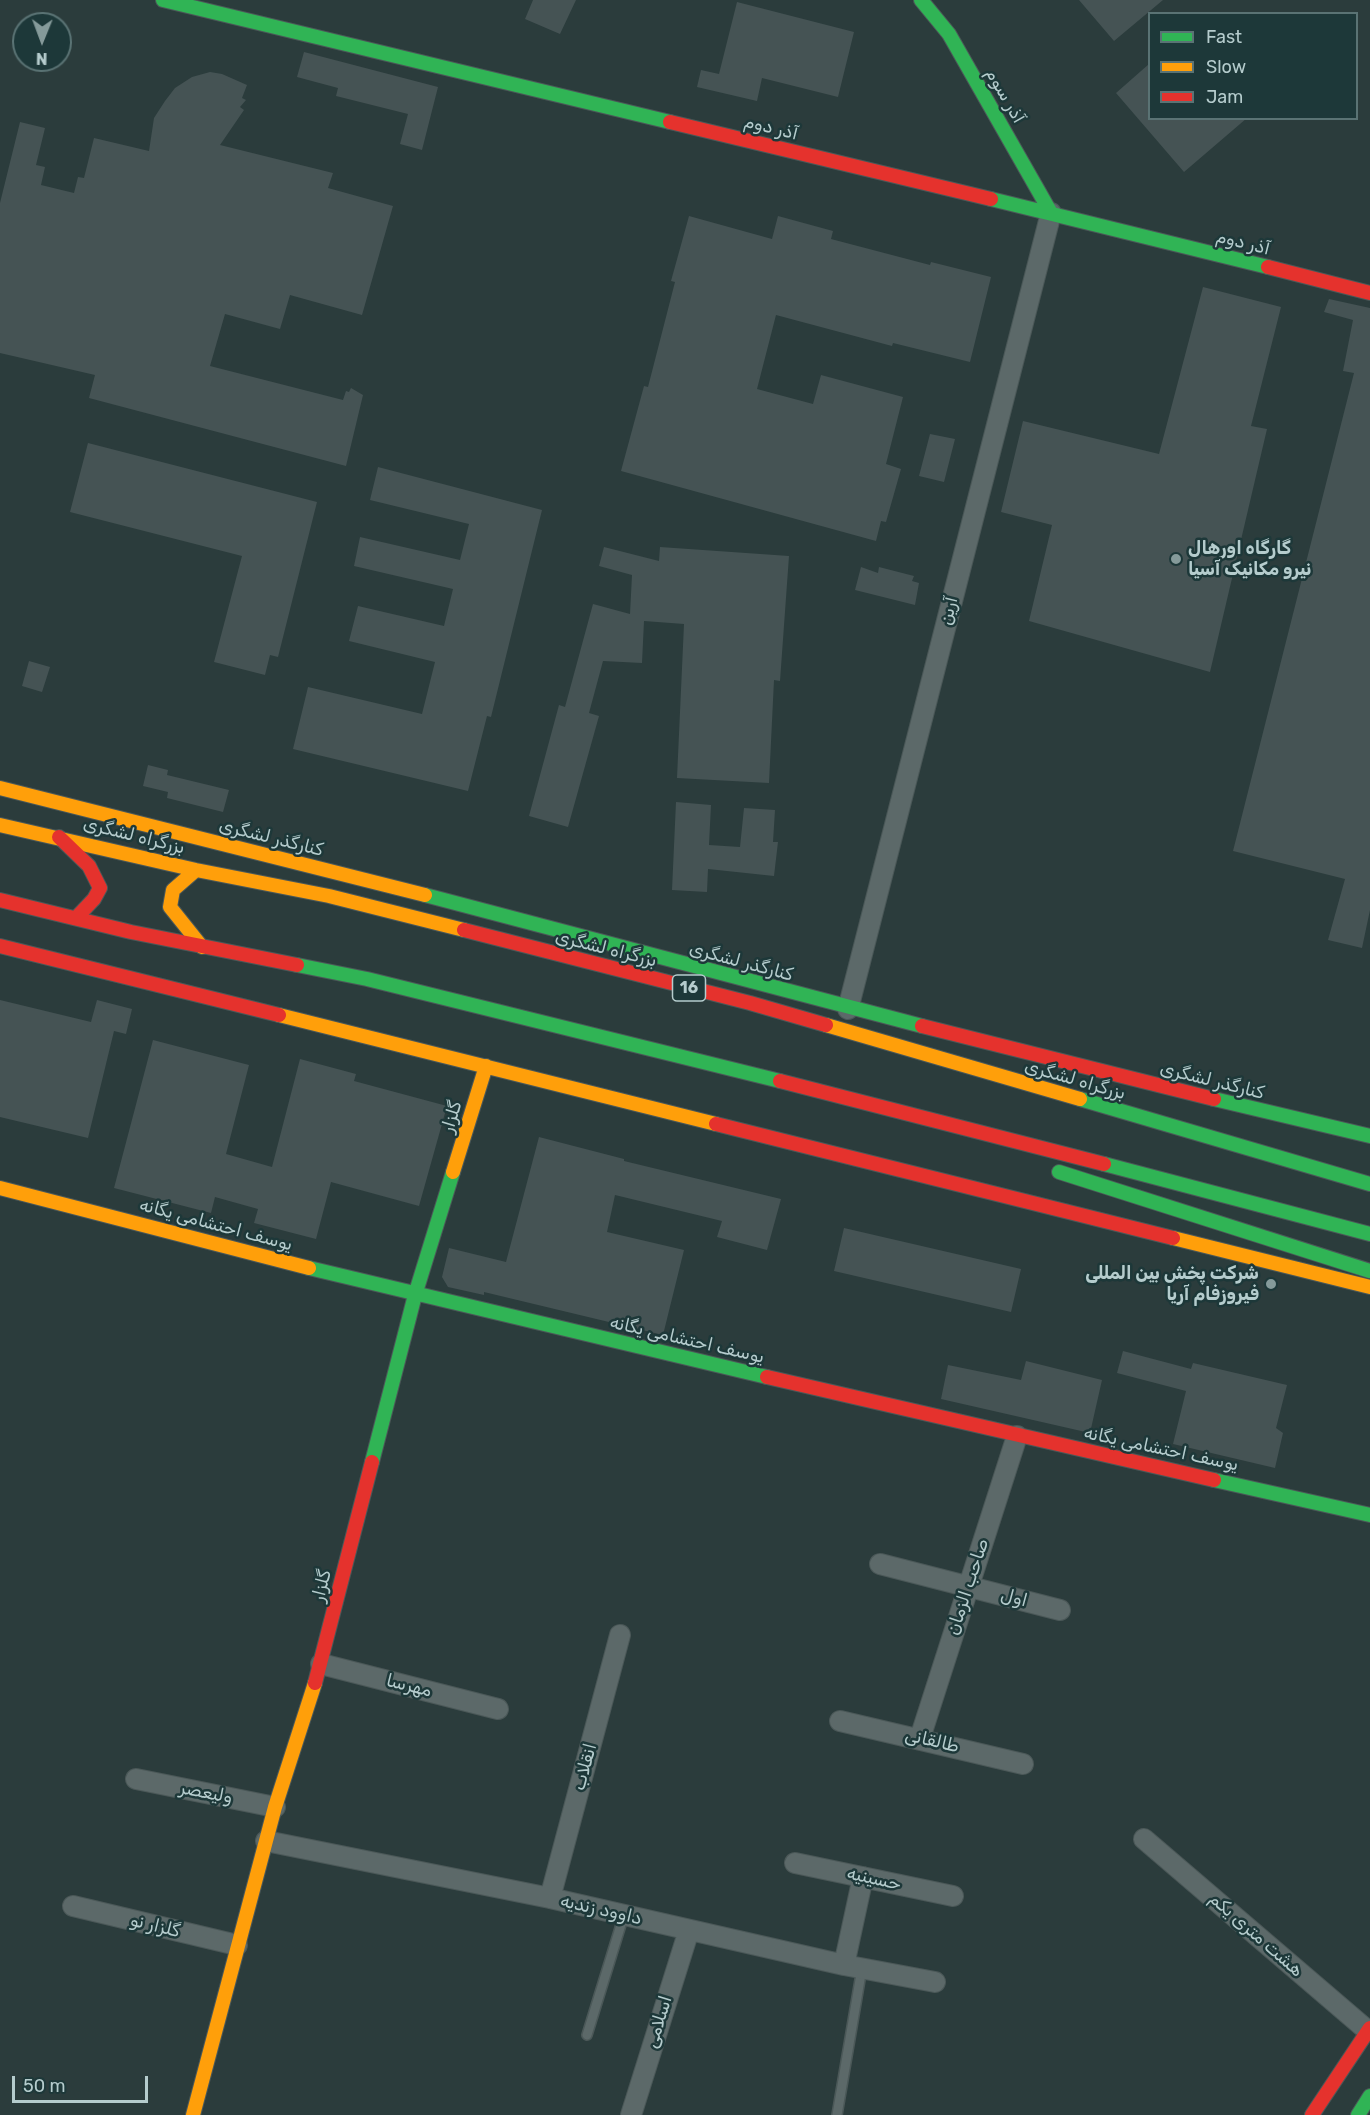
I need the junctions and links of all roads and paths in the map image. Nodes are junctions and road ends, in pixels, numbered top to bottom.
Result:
1 (162, 0) edge
2 (921, 0) edge
3 (1051, 213) junction
4 (1370, 294) edge
5 (0, 788) edge
6 (0, 825) edge
7 (57, 836) junction
8 (196, 870) junction
9 (0, 900) edge
10 (76, 918) junction
11 (0, 946) edge
12 (202, 947) junction
13 (848, 1009) junction
14 (486, 1066) junction
15 (954, 1124) junction
16 (1370, 1136) edge
17 (1019, 1158) dead end
18 (1049, 1169) dead end
19 (1370, 1184) edge
20 (0, 1188) edge
21 (1370, 1234) edge
22 (1370, 1271) edge
23 (1370, 1287) edge
24 (415, 1295) junction
25 (1017, 1436) junction
26 (1370, 1515) edge
27 (880, 1564) dead end
28 (969, 1586) junction
29 (1060, 1610) dead end
30 (620, 1635) dead end
31 (321, 1664) junction
32 (498, 1709) dead end
33 (840, 1721) dead end
34 (920, 1738) junction
35 (1023, 1764) dead end
36 (136, 1779) dead end
37 (275, 1807) junction
38 (1144, 1839) dead end
39 (266, 1841) junction
40 (795, 1863) dead end
41 (863, 1877) junction
42 (953, 1896) dead end
43 (550, 1898) junction
44 (74, 1906) dead end
45 (624, 1915) junction
46 (689, 1930) junction
47 (237, 1945) junction
48 (853, 1967) junction
49 (935, 1982) dead end
50 (1369, 2029) edge
51 (587, 2034) dead end
52 (1370, 2096) edge
53 (193, 2115) edge
54 (631, 2115) edge
55 (837, 2115) edge
56 (1312, 2115) edge
57 (1358, 2115) edge

1 - 3 main road, آذر دوم
2 - 3 main road, آذر سوم
3 - 4 main road, آذر دوم
3 - 13 street, آرین
5 - 13 main road, کنارگذر لشگری
6 - 7 main road, بزرگراه لشگری / 16
7 - 8 main road, بزرگراه لشگری / 16
7 - 10 main road
8 - 12 main road
8 - 19 main road, بزرگراه لشگری / 16
9 - 10 main road
10 - 12 main road
11 - 14 main road
12 - 15 main road
13 - 16 main road, کنارگذر لشگری
14 - 23 main road
14 - 24 main road, گلزار
15 - 17 main road
15 - 21 main road
18 - 22 main road
20 - 24 main road, یوسف احتشامی یگانه
24 - 25 main road, یوسف احتشامی یگانه
24 - 31 main road, گلزار
25 - 26 main road, یوسف احتشامی یگانه
25 - 28 street, صاحب الزمان
27 - 28 street, اول
28 - 29 street, اول
28 - 34 street, صاحب الزمان
30 - 43 street, انقلاب
31 - 32 street, مهرسا
31 - 37 main road, گلزار
33 - 34 street, طالقانی
34 - 35 street, طالقانی
36 - 37 street, ولیعصر
37 - 39 main road, گلزار
38 - 50 street, هشت متری یکم
39 - 43 street, داوود زندیه
39 - 47 main road, گلزار
40 - 41 street, حسینیه
41 - 42 street, حسینیه
41 - 48 street
43 - 45 street, داوود زندیه
44 - 47 street, گلزار نو
45 - 46 street, داوود زندیه
45 - 51 lane
46 - 48 street, داوود زندیه
46 - 54 street, اسلامی
47 - 53 main road, گلزار
48 - 49 street, داوود زندیه
48 - 55 lane
50 - 56 main road
52 - 57 main road

